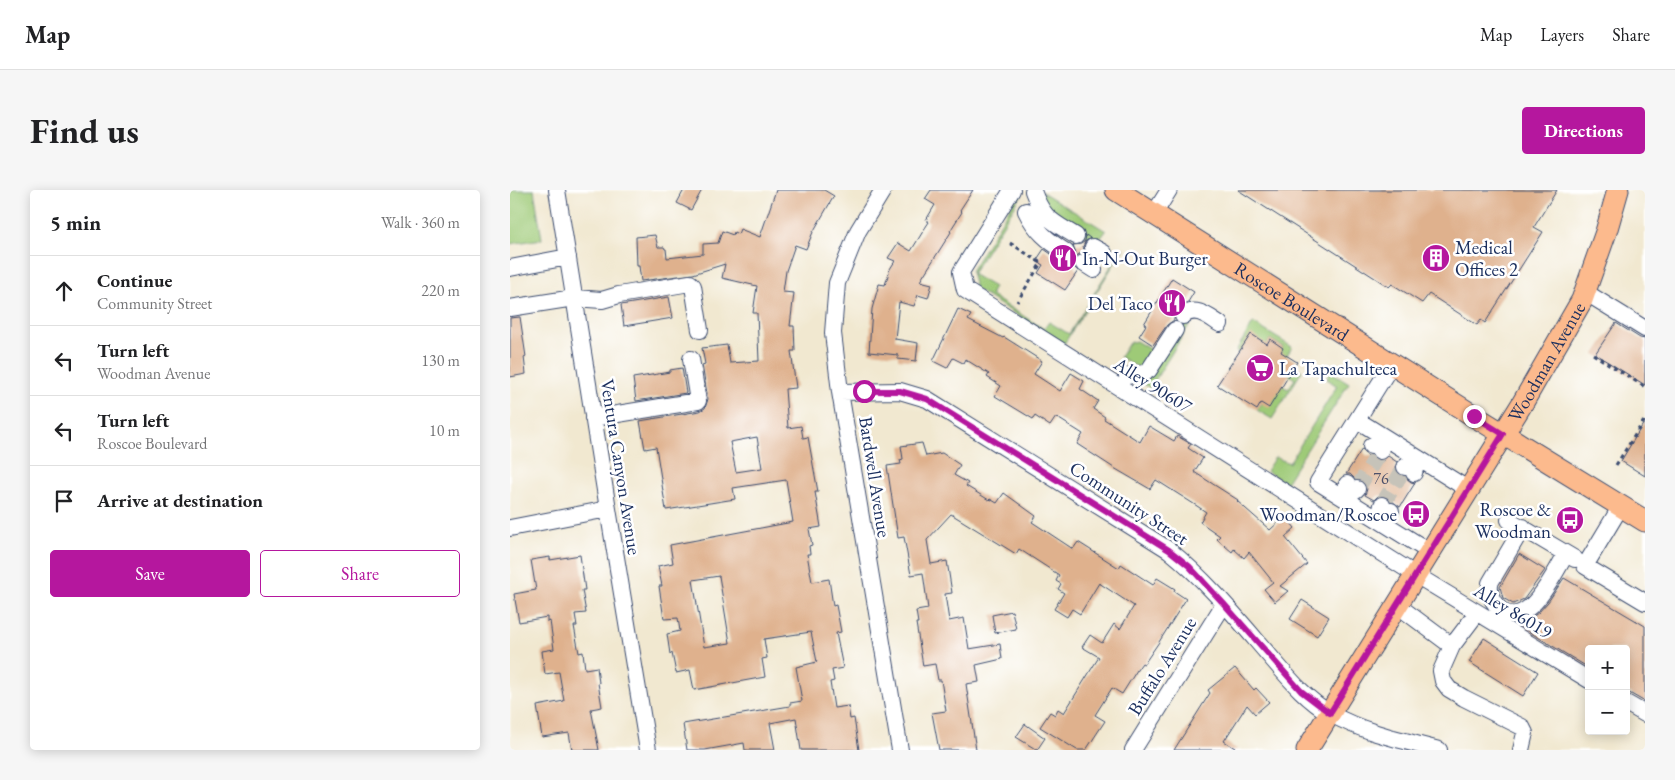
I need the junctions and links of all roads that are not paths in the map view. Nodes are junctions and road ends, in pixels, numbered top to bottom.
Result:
1 (883, 190) edge
2 (1012, 190) edge
3 (1116, 190) edge
4 (1169, 190) edge
5 (1618, 190) edge
6 (1033, 191) dead end
7 (560, 195) edge
8 (1026, 211) dead end
9 (1154, 214) junction
10 (1076, 236) dead end
11 (1066, 252) dead end
12 (568, 257) junction
13 (510, 268) edge
14 (1586, 292) junction
15 (574, 298) junction
16 (510, 308) edge
17 (1220, 324) dead end
18 (1645, 329) edge
19 (700, 330) dead end
20 (691, 359) dead end
21 (1392, 364) junction
22 (1127, 376) dead end
23 (840, 392) junction
24 (593, 418) junction
25 (1357, 420) junction
26 (1503, 434) junction
27 (1469, 490) junction
28 (1621, 506) junction
29 (608, 509) junction
30 (1645, 521) edge
31 (510, 528) edge
32 (1430, 552) junction
33 (1566, 554) junction
34 (1585, 566) junction
35 (1416, 575) junction
36 (1645, 602) edge
37 (1224, 604) junction
38 (1397, 605) junction
39 (1477, 613) junction
40 (1452, 646) junction
41 (1585, 678) edge
42 (1630, 705) edge
43 (1330, 713) junction
44 (1645, 714) edge
45 (648, 750) edge
46 (900, 750) edge
47 (1133, 750) edge
48 (1307, 750) edge
49 (1439, 750) edge
50 (1521, 750) edge

1 - 23 street, Bardwell Avenue
2 - 35 street, Alley 90607
3 - 9 main road, Roscoe Boulevard
4 - 9 street
5 - 14 main road, Woodman Avenue
6 - 10 street
7 - 12 street, Ventura Canyon Avenue
8 - 11 street
9 - 21 main road, Roscoe Boulevard
12 - 13 street
12 - 15 street, Ventura Canyon Avenue
14 - 18 street
14 - 26 main road, Woodman Avenue
15 - 16 street
15 - 19 street
15 - 24 street, Ventura Canyon Avenue
17 - 22 street
20 - 24 street
21 - 25 street
21 - 26 main road, Roscoe Boulevard
23 - 37 street, Community Street
23 - 46 street, Bardwell Avenue
24 - 29 street, Ventura Canyon Avenue
25 - 27 street
25 - 32 street
26 - 27 main road, Woodman Avenue
26 - 28 main road, Roscoe Boulevard
27 - 32 main road, Woodman Avenue
28 - 30 main road, Roscoe Boulevard
28 - 34 street
29 - 31 street
29 - 45 street, Ventura Canyon Avenue
32 - 35 main road, Woodman Avenue
33 - 33 street
33 - 34 street
34 - 36 street
35 - 38 main road, Woodman Avenue
35 - 39 street, Alley 86019
37 - 43 street, Community Street
37 - 47 street, Buffalo Avenue
38 - 40 street
38 - 43 main road, Woodman Avenue
39 - 40 street
39 - 41 street, Alley 86019
40 - 50 street
42 - 44 street
43 - 48 main road, Woodman Avenue
43 - 49 street, Community Street

